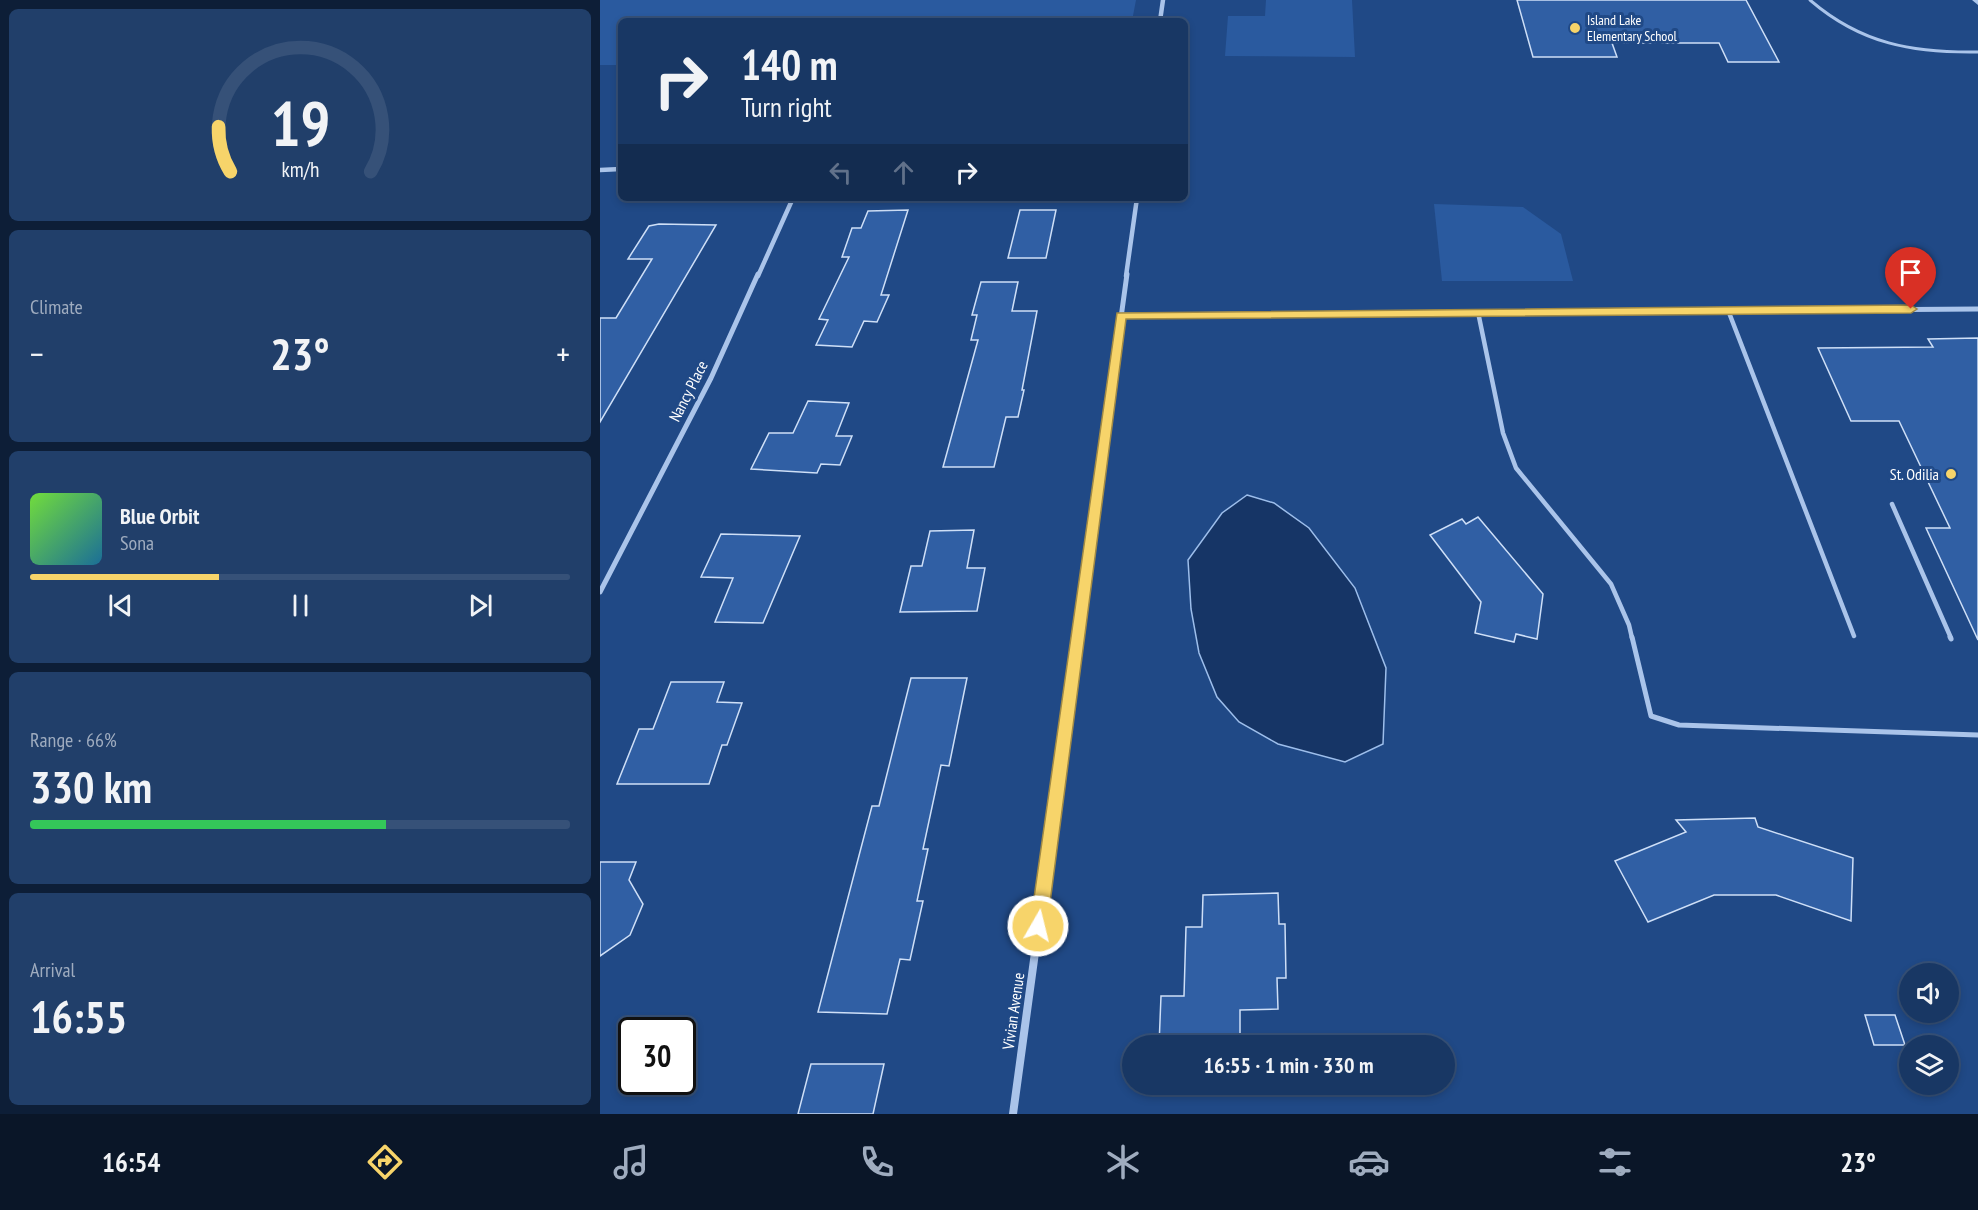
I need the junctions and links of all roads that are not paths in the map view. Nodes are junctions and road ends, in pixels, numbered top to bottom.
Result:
1 (1163, 0) edge
2 (1810, 0) edge
3 (1975, 0) edge
4 (1978, 3) edge
5 (1160, 18) edge
6 (1978, 52) edge
7 (600, 170) edge
8 (618, 170) edge
9 (792, 201) edge
10 (1137, 201) edge
11 (1978, 309) edge
12 (1728, 310) junction
13 (1478, 312) junction
14 (1121, 315) junction
15 (1892, 504) dead end
16 (600, 592) edge
17 (1854, 636) dead end
18 (1951, 639) dead end
19 (1978, 735) edge
20 (1013, 1114) edge

1 - 5 street
2 - 6 lane
3 - 4 street
7 - 8 street
9 - 16 street, Nancy Place
10 - 14 street, Vivian Avenue
11 - 12 street
12 - 13 street
12 - 17 lane
13 - 14 street
13 - 19 lane
14 - 20 street, Vivian Avenue
15 - 18 lane

